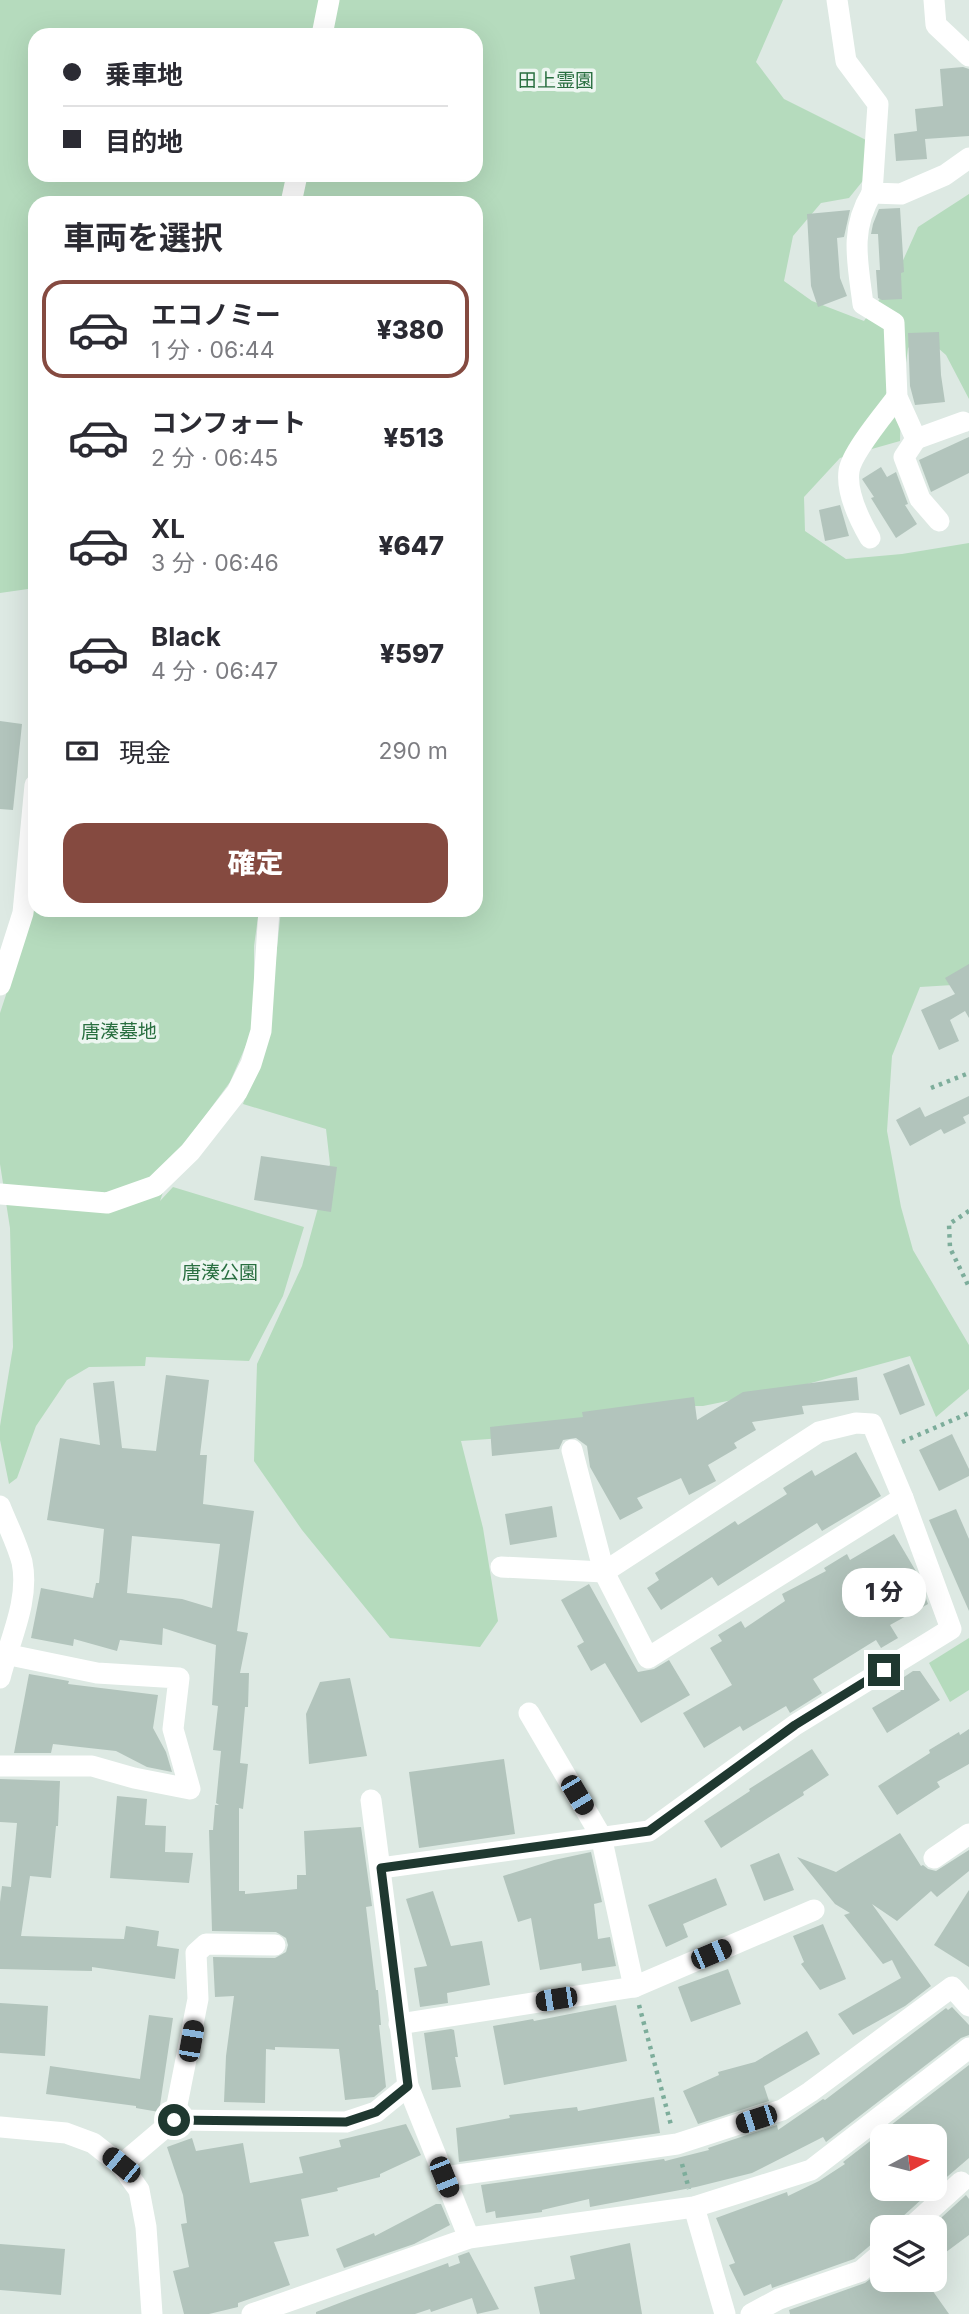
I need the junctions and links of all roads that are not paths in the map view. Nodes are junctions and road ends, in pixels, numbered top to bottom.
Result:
1 (329, 0) edge
2 (837, 0) edge
3 (934, 0) edge
4 (324, 28) edge
5 (969, 56) edge
6 (969, 158) edge
7 (872, 193) junction
8 (897, 397) junction
9 (962, 422) dead end
10 (916, 439) junction
11 (939, 521) dead end
12 (870, 538) dead end
13 (28, 860) edge
14 (269, 917) edge
15 (0, 985) edge
16 (0, 1194) edge
17 (572, 1450) dead end
18 (903, 1498) junction
19 (0, 1506) edge
20 (501, 1567) dead end
21 (604, 1572) junction
22 (10, 1608) edge
23 (5, 1654) junction
24 (0, 1678) edge
25 (529, 1713) dead end
26 (0, 1766) edge
27 (371, 1800) dead end
28 (969, 1834) edge
29 (601, 1836) junction
30 (934, 1858) dead end
31 (381, 1868) junction
32 (814, 1910) dead end
33 (275, 1945) dead end
34 (634, 1987) junction
35 (969, 2006) edge
36 (399, 2024) junction
37 (969, 2048) edge
38 (408, 2086) junction
39 (174, 2120) junction
40 (0, 2127) edge
41 (121, 2165) junction
42 (444, 2177) junction
43 (961, 2182) dead end
44 (694, 2207) junction
45 (924, 2215) edge
46 (469, 2238) junction
47 (870, 2263) edge
48 (152, 2314) edge
49 (252, 2314) edge
50 (725, 2314) edge
51 (751, 2314) edge

1 - 4 street
2 - 7 street
3 - 5 street
6 - 7 street
7 - 8 street
8 - 10 street
8 - 12 street
9 - 10 street
10 - 11 street
13 - 15 street
14 - 16 street
17 - 21 street
18 - 21 street
18 - 21 street
18 - 29 street
19 - 22 street
20 - 21 street
22 - 23 street
23 - 24 street
23 - 26 street
25 - 29 street
27 - 31 street
28 - 30 street
29 - 31 street
29 - 34 street
31 - 36 street
32 - 34 street
33 - 39 street
34 - 36 street
35 - 42 street
36 - 38 street
37 - 44 street
38 - 39 street
38 - 42 street
39 - 41 street
40 - 41 street
41 - 48 street
42 - 46 street
43 - 45 street
44 - 46 street
44 - 50 street
46 - 49 street
47 - 51 street

